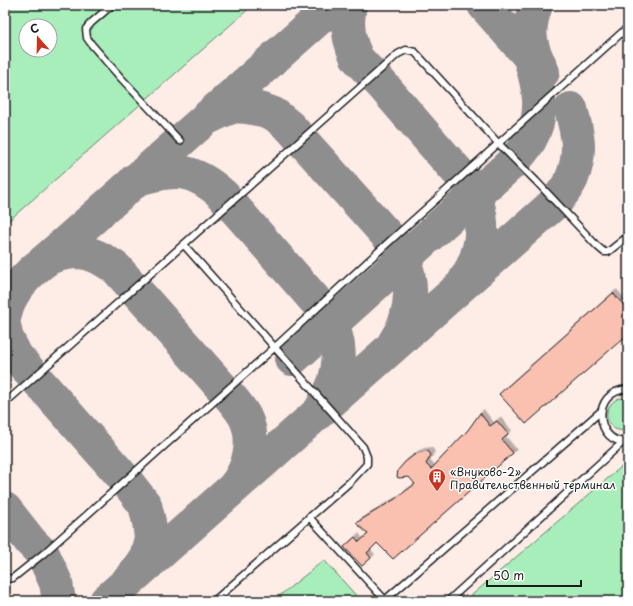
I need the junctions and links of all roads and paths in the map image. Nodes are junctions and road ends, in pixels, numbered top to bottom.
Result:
1 (112, 5) edge
2 (627, 31) edge
3 (180, 140) dead end
4 (498, 143) junction
5 (628, 236) edge
6 (184, 245) junction
7 (274, 348) junction
8 (628, 389) edge
9 (5, 403) edge
10 (600, 412) junction
11 (625, 442) edge
12 (309, 517) junction
13 (5, 579) edge
14 (385, 600) edge
15 (214, 601) edge
16 (448, 601) edge

1 - 3 lane
2 - 4 lane
4 - 5 lane
4 - 6 lane
4 - 7 lane
6 - 7 lane
6 - 9 lane
7 - 12 lane
7 - 13 lane
8 - 10 lane
10 - 11 lane
10 - 14 lane
11 - 16 lane
12 - 14 lane
12 - 15 lane

